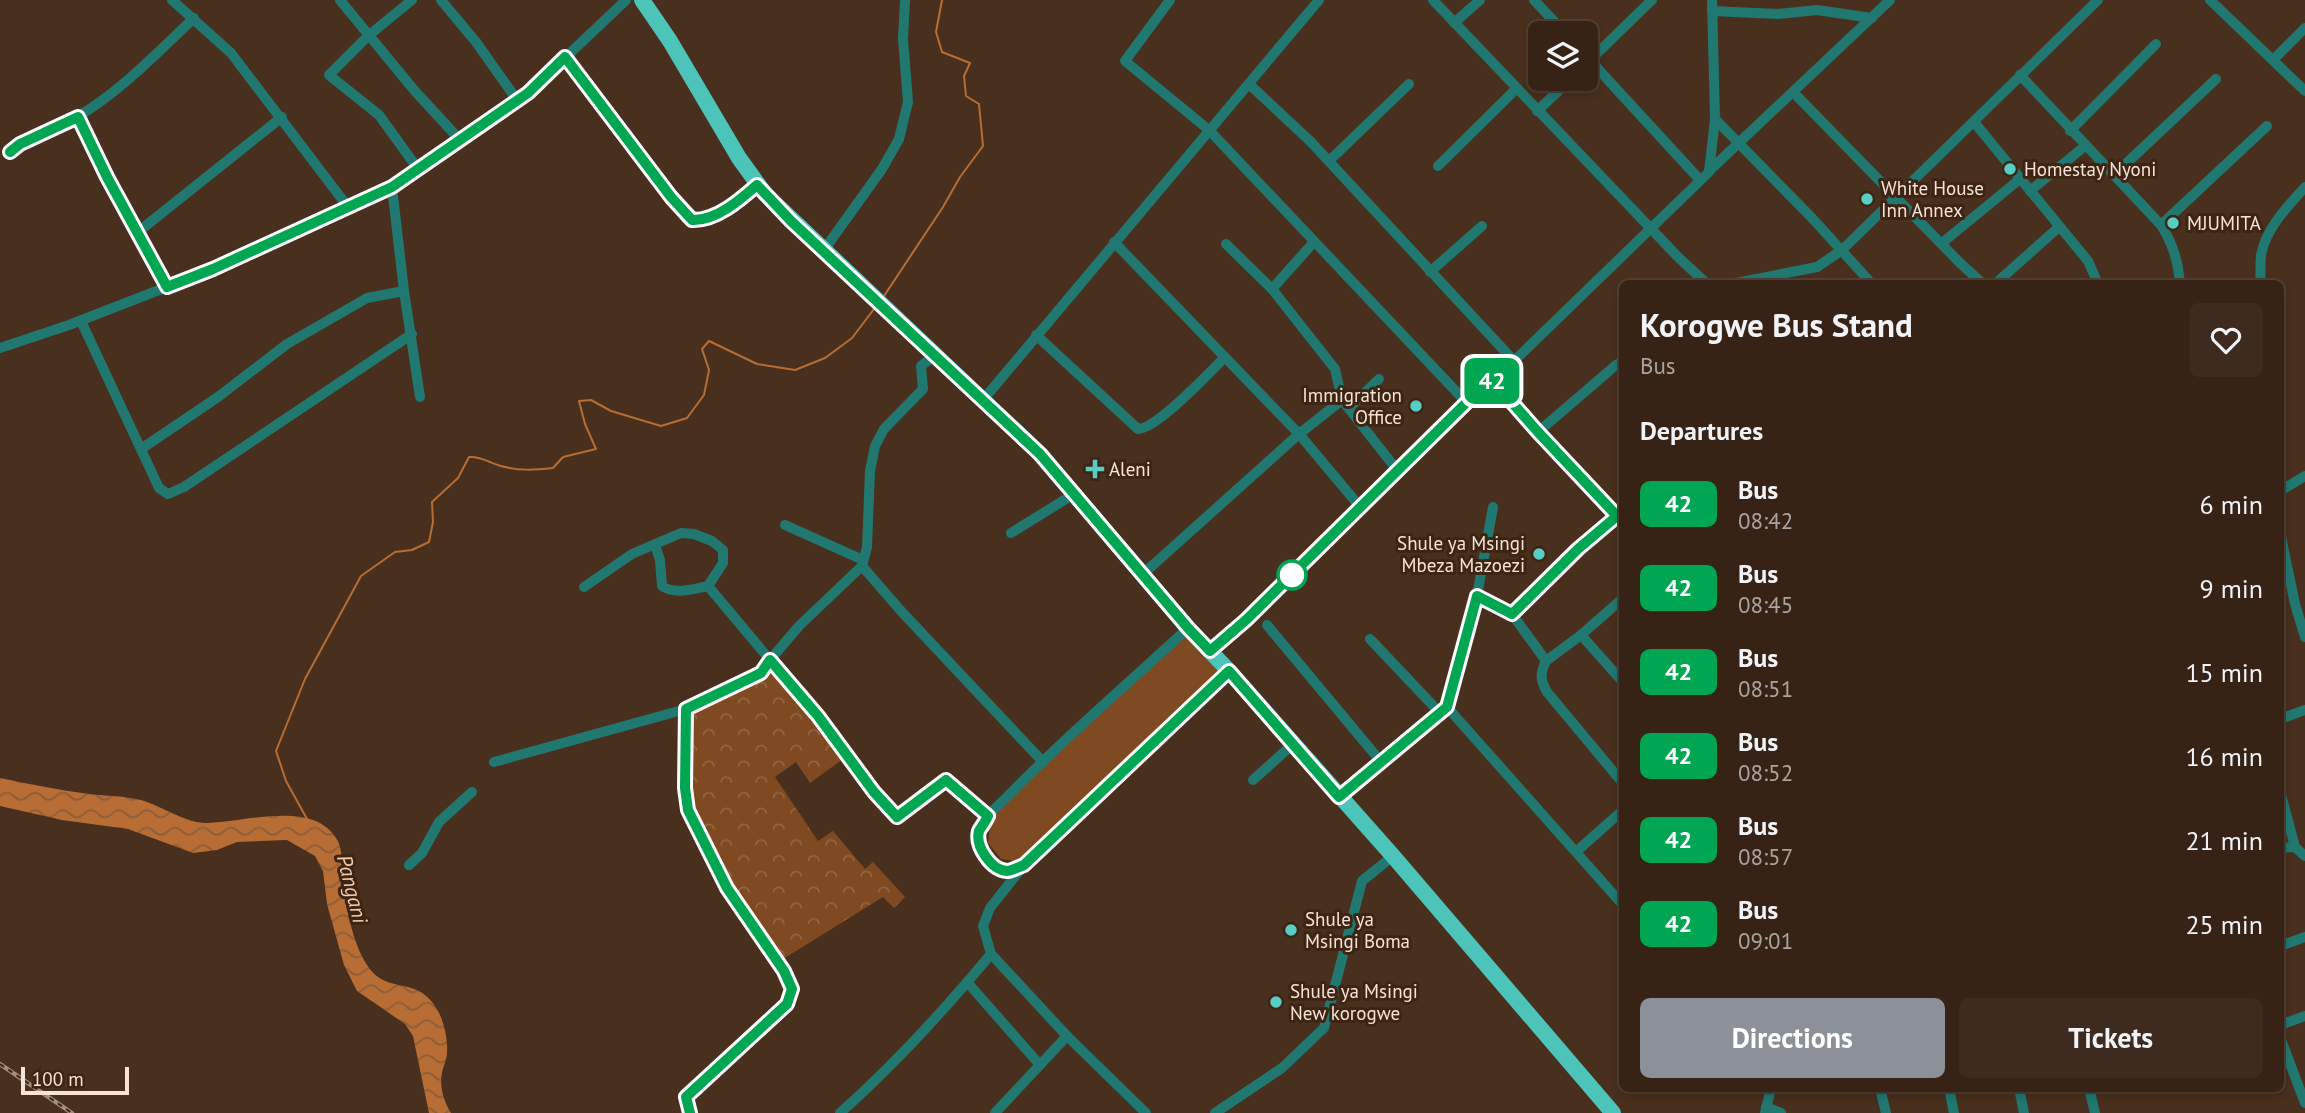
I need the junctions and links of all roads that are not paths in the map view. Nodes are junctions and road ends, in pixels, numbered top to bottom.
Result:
1 (172, 0) edge
2 (340, 0) edge
3 (412, 0) edge
4 (442, 0) edge
5 (626, 0) edge
6 (642, 0) edge
7 (905, 0) edge
8 (1170, 0) edge
9 (1319, 0) edge
10 (1433, 0) edge
11 (1480, 0) edge
12 (1534, 0) edge
13 (1652, 0) edge
14 (1890, 0) edge
15 (2093, 2) edge
16 (2215, 2) edge
17 (1712, 6) edge
18 (194, 18) junction
19 (1872, 18) junction
20 (1554, 21) edge
21 (1454, 23) junction
22 (2305, 28) edge
23 (368, 36) junction
24 (2156, 44) dead end
25 (1598, 50) edge
26 (565, 57) junction
27 (2273, 60) junction
28 (1598, 72) edge
29 (2020, 75) junction
30 (2216, 79) dead end
31 (1249, 84) junction
32 (1409, 84) dead end
33 (1516, 89) junction
34 (1558, 91) edge
35 (2305, 91) edge
36 (1794, 93) junction
37 (517, 100) junction
38 (1537, 111) junction
39 (78, 117) junction
40 (282, 117) junction
41 (1715, 119) junction
42 (1974, 122) junction
43 (2267, 125) dead end
44 (1209, 130) junction
45 (2070, 131) junction
46 (460, 140) junction
47 (1740, 143) junction
48 (2085, 146) junction
49 (10, 152) dead end
50 (1329, 161) junction
51 (1438, 166) dead end
52 (418, 169) junction
53 (1709, 172) junction
54 (2113, 175) junction
55 (2020, 179) junction
56 (1700, 180) junction
57 (757, 185) junction
58 (392, 187) junction
59 (2305, 187) edge
60 (2030, 191) junction
61 (1896, 197) junction
62 (348, 207) junction
63 (2161, 225) junction
64 (1482, 226) dead end
65 (2059, 227) junction
66 (1651, 229) junction
67 (138, 232) junction
68 (1114, 242) junction
69 (1313, 243) junction
70 (1942, 243) junction
71 (1226, 244) dead end
72 (824, 250) junction
73 (1842, 250) junction
74 (1430, 272) junction
75 (1792, 278) edge
76 (1704, 280) edge
77 (1772, 280) edge
78 (1868, 280) edge
79 (1979, 280) edge
80 (1999, 280) edge
81 (2094, 280) edge
82 (2180, 280) edge
83 (2260, 280) edge
84 (167, 287) junction
85 (1272, 289) junction
86 (404, 291) junction
87 (81, 321) junction
88 (412, 334) junction
89 (1036, 335) junction
90 (0, 348) edge
91 (935, 355) junction
92 (1225, 358) junction
93 (1514, 360) junction
94 (1619, 364) edge
95 (1379, 379) dead end
96 (1493, 381) junction
97 (420, 397) dead end
98 (983, 400) junction
99 (1467, 402) junction
100 (1345, 404) junction
101 (1538, 432) junction
102 (1299, 434) junction
103 (141, 449) junction
104 (1397, 470) junction
105 (2305, 476) edge
106 (2284, 488) edge
107 (1074, 494) junction
108 (1493, 507) dead end
109 (1361, 508) junction
110 (1619, 518) edge
111 (1619, 520) edge
112 (785, 525) dead end
113 (1011, 533) dead end
114 (655, 545) junction
115 (2284, 550) edge
116 (862, 563) junction
117 (1143, 574) junction
118 (708, 586) junction
119 (584, 587) dead end
120 (1477, 596) junction
121 (1619, 602) edge
122 (1512, 614) junction
123 (1267, 625) dead end
124 (1188, 628) junction
125 (1581, 635) junction
126 (2305, 637) edge
127 (1370, 639) dead end
128 (1210, 651) junction
129 (770, 660) junction
130 (1546, 661) junction
131 (1229, 671) junction
132 (1619, 678) edge
133 (686, 709) junction
134 (1443, 710) junction
135 (2305, 710) edge
136 (2284, 718) edge
137 (1292, 745) junction
138 (494, 762) dead end
139 (1043, 762) junction
140 (1382, 764) junction
141 (1619, 778) edge
142 (1253, 780) dead end
143 (472, 792) dead end
144 (1339, 797) junction
145 (2284, 806) edge
146 (1619, 814) edge
147 (988, 816) junction
148 (2295, 847) junction
149 (2284, 848) edge
150 (1577, 851) junction
151 (1393, 856) junction
152 (2305, 856) edge
153 (409, 865) dead end
154 (1024, 865) junction
155 (1619, 900) edge
156 (2305, 937) edge
157 (2284, 945) edge
158 (991, 954) junction
159 (967, 982) junction
160 (2305, 1016) edge
161 (2284, 1024) edge
162 (1067, 1036) junction
163 (2284, 1048) edge
164 (1040, 1065) junction
165 (1769, 1092) edge
166 (1881, 1092) edge
167 (1950, 1092) edge
168 (2020, 1092) edge
169 (2090, 1092) edge
170 (2305, 1103) edge
171 (1765, 1110) edge
172 (690, 1113) edge
173 (841, 1113) edge
174 (995, 1113) edge
175 (1146, 1113) edge
176 (1215, 1113) edge
177 (1613, 1113) edge
178 (1782, 1113) edge
179 (1886, 1113) edge
180 (1954, 1113) edge
181 (2024, 1113) edge
182 (2095, 1113) edge

1 - 18 street
2 - 23 street
3 - 23 street
4 - 37 street
5 - 26 street
6 - 57 highway
7 - 72 street
8 - 44 street
9 - 31 street
10 - 21 street
11 - 21 street
12 - 20 street
13 - 25 street
14 - 19 street
15 - 29 street
16 - 27 street
17 - 19 street
17 - 41 street
18 - 39 street
18 - 40 street
19 - 36 street
21 - 33 street
22 - 27 street
23 - 46 street
23 - 52 street
24 - 45 street
26 - 37 street
26 - 57 street
27 - 35 street
28 - 56 street
29 - 42 street
29 - 45 street
30 - 54 street
31 - 44 street
31 - 50 street
32 - 50 street
33 - 38 street
33 - 51 street
34 - 38 street
36 - 47 street
36 - 61 street
37 - 46 street
38 - 66 street
39 - 49 street
39 - 67 street
40 - 62 street
40 - 67 street
41 - 47 street
41 - 53 street
42 - 55 street
42 - 61 street
43 - 63 street
44 - 68 street
44 - 69 street
45 - 48 street
46 - 52 street
47 - 53 street
47 - 73 street
48 - 54 street
48 - 60 street
50 - 74 street
52 - 58 street
53 - 56 street
54 - 63 street
55 - 60 street
55 - 70 street
56 - 66 street
57 - 72 highway
58 - 62 street
58 - 86 street
59 - 83 street
60 - 65 street
61 - 70 street
61 - 73 street
62 - 84 street
63 - 82 street
64 - 74 street
65 - 80 street
65 - 81 street
66 - 76 street
66 - 93 street
67 - 84 street
68 - 89 street
68 - 92 street
69 - 85 street
69 - 99 street
70 - 79 street
71 - 85 street
72 - 91 highway
73 - 75 street
73 - 78 street
74 - 93 street
75 - 77 street
84 - 87 street
85 - 100 street
86 - 88 street
86 - 103 street
87 - 90 street
87 - 103 street
88 - 97 street
88 - 103 street
89 - 92 street
89 - 98 street
91 - 98 highway
91 - 116 street
92 - 102 street
93 - 96 street
94 - 101 street
95 - 100 street
96 - 99 street
96 - 101 street
98 - 107 highway
99 - 104 street
100 - 102 street
100 - 104 street
101 - 110 street
102 - 109 street
102 - 117 street
104 - 109 street
105 - 106 street
107 - 113 street
107 - 117 highway
108 - 120 street
109 - 128 street
111 - 122 street
112 - 116 street
114 - 118 street
114 - 118 street
114 - 119 street
115 - 126 street
116 - 129 street
116 - 139 street
117 - 124 highway
118 - 129 street
120 - 122 street
120 - 134 street
121 - 125 street
122 - 130 street
123 - 140 street
124 - 128 highway
124 - 139 street
125 - 130 street
125 - 132 street
127 - 134 street
128 - 131 highway
129 - 133 street
129 - 147 street
130 - 141 street
131 - 137 highway
131 - 154 street
133 - 138 street
133 - 172 street
134 - 140 street
134 - 150 street
135 - 136 street
137 - 142 street
137 - 144 highway
139 - 147 street
140 - 144 street
143 - 153 street
144 - 151 highway
145 - 148 street
146 - 150 street
147 - 154 street
148 - 149 street
148 - 152 street
150 - 155 street
151 - 176 street
151 - 177 highway
154 - 158 street
156 - 157 street
158 - 159 street
158 - 162 street
159 - 164 street
159 - 173 street
160 - 161 street
162 - 164 street
162 - 175 street
163 - 170 street
164 - 174 street
165 - 171 street
166 - 179 street
167 - 180 street
168 - 181 street
169 - 182 street
171 - 178 street

